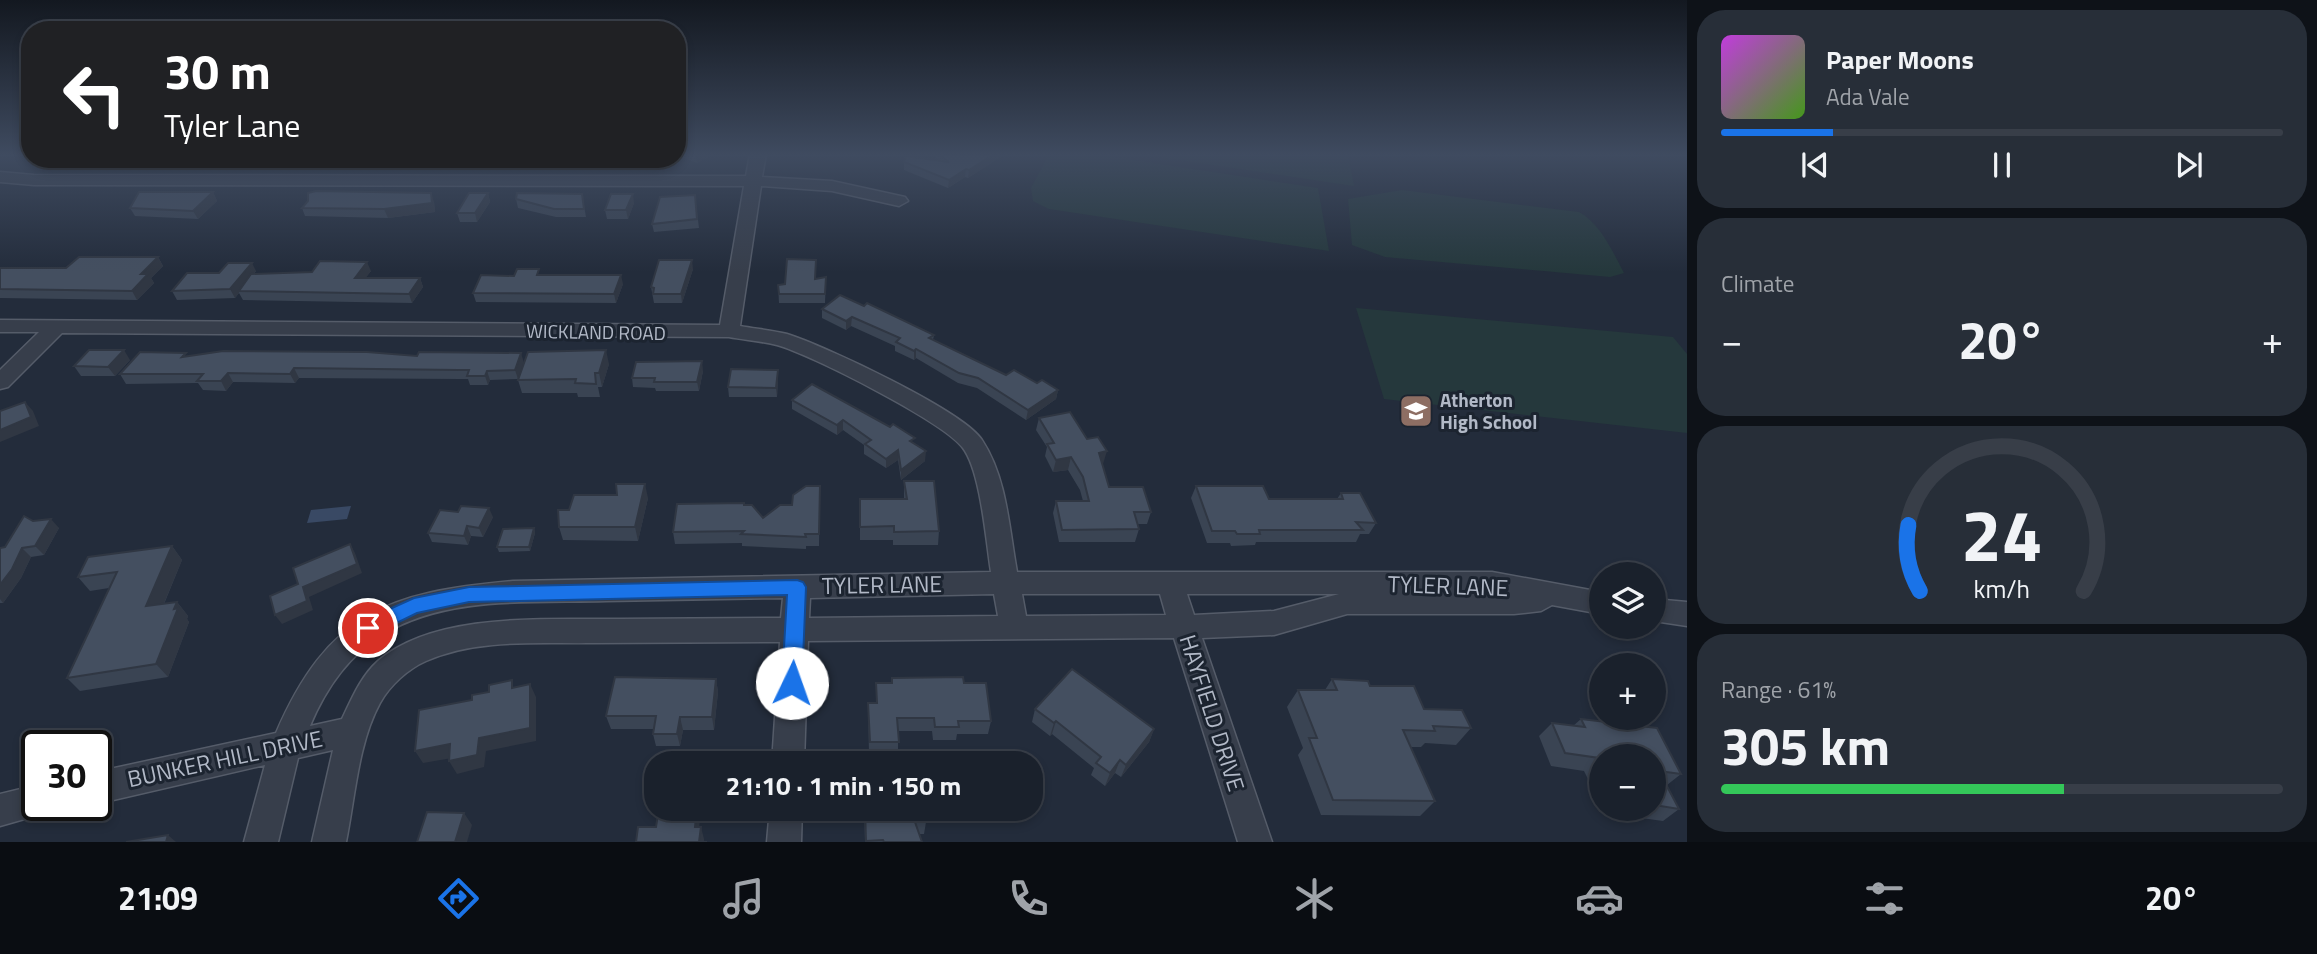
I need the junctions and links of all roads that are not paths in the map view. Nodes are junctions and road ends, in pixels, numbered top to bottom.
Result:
1 (751, 193) edge
2 (865, 193) edge
3 (899, 201) dead end
4 (9, 326) edge
5 (57, 326) junction
6 (729, 331) junction
7 (0, 344) edge
8 (0, 383) edge
9 (1007, 583) junction
10 (1170, 584) junction
11 (797, 587) junction
12 (1561, 597) junction
13 (1589, 601) edge
14 (1666, 611) edge
15 (1687, 614) edge
16 (1184, 626) junction
17 (1014, 628) junction
18 (794, 630) junction
19 (354, 731) junction
20 (286, 745) junction
21 (789, 751) edge
22 (112, 784) edge
23 (21, 805) edge
24 (0, 810) edge
25 (785, 821) edge
26 (261, 842) edge
27 (329, 842) edge
28 (784, 842) edge
29 (1255, 842) edge

1 - 6 street
2 - 3 street
4 - 5 street, WICKLAND ROAD
4 - 7 street
5 - 6 street, WICKLAND ROAD
5 - 8 street
6 - 9 street, WICKLAND ROAD
9 - 10 street, TYLER LANE
9 - 11 street, TYLER LANE
9 - 17 street, WICKLAND ROAD
10 - 12 street, TYLER LANE
10 - 16 street, HAYFIELD DRIVE
11 - 18 street
11 - 20 street, TYLER LANE
12 - 13 street, TYLER LANE
12 - 16 street, TYLER LANE
14 - 15 street
16 - 17 street, TYLER LANE
16 - 29 street, HAYFIELD DRIVE
17 - 18 street, TYLER LANE
18 - 19 street, TYLER LANE
18 - 21 street
19 - 20 street, BUNKER HILL DRIVE
19 - 27 street, TYLER LANE
20 - 22 street, BUNKER HILL DRIVE
20 - 26 street, TYLER LANE
23 - 24 street
25 - 28 street

